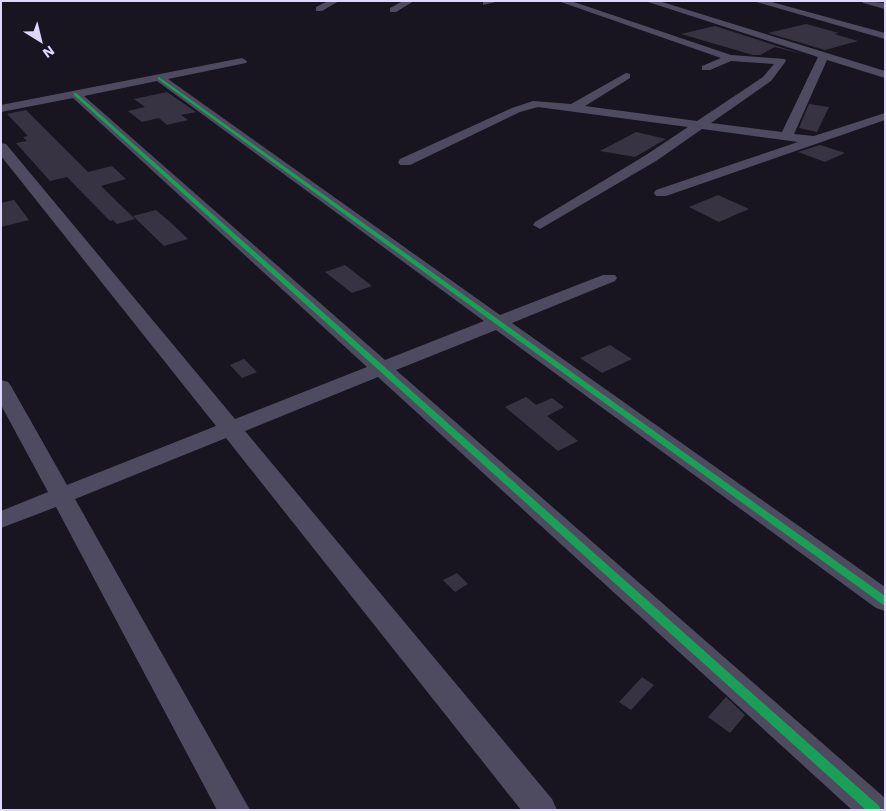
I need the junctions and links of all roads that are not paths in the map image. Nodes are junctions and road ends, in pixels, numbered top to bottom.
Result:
1 (335, 1) edge
2 (410, 1) edge
3 (496, 1) edge
4 (562, 1) edge
5 (650, 1) edge
6 (757, 1) edge
7 (866, 1) edge
8 (486, 3) dead end
9 (885, 6) edge
10 (319, 8) dead end
11 (393, 10) dead end
12 (885, 36) edge
13 (824, 56) junction
14 (730, 58) junction
15 (242, 61) dead end
16 (706, 68) dead end
17 (885, 75) edge
18 (626, 76) dead end
19 (159, 78) junction
20 (75, 94) junction
21 (573, 108) junction
22 (1, 109) edge
23 (885, 116) edge
24 (698, 124) junction
25 (786, 137) junction
26 (813, 140) junction
27 (1, 147) edge
28 (405, 162) dead end
29 (660, 193) dead end
30 (540, 225) dead end
31 (609, 278) dead end
32 (498, 322) junction
33 (382, 368) junction
34 (1, 386) edge
35 (231, 429) junction
36 (62, 496) junction
37 (1, 520) edge
38 (885, 601) edge
39 (234, 810) edge
40 (541, 810) edge
41 (876, 810) edge

1 - 10 street
2 - 11 street
3 - 8 street
4 - 14 street
5 - 13 street
6 - 12 street
7 - 9 street
13 - 17 street
13 - 25 street
14 - 16 street
14 - 24 street
15 - 19 street
18 - 21 street
19 - 20 street
19 - 32 street
20 - 22 street
20 - 33 street
21 - 24 street
21 - 28 street
23 - 26 street
24 - 25 street
24 - 30 street
25 - 26 street
26 - 29 street
27 - 35 street
31 - 32 street
32 - 33 street
32 - 38 street
33 - 35 street
33 - 41 street
34 - 36 street
35 - 36 street
35 - 40 street
36 - 37 street
36 - 39 street

